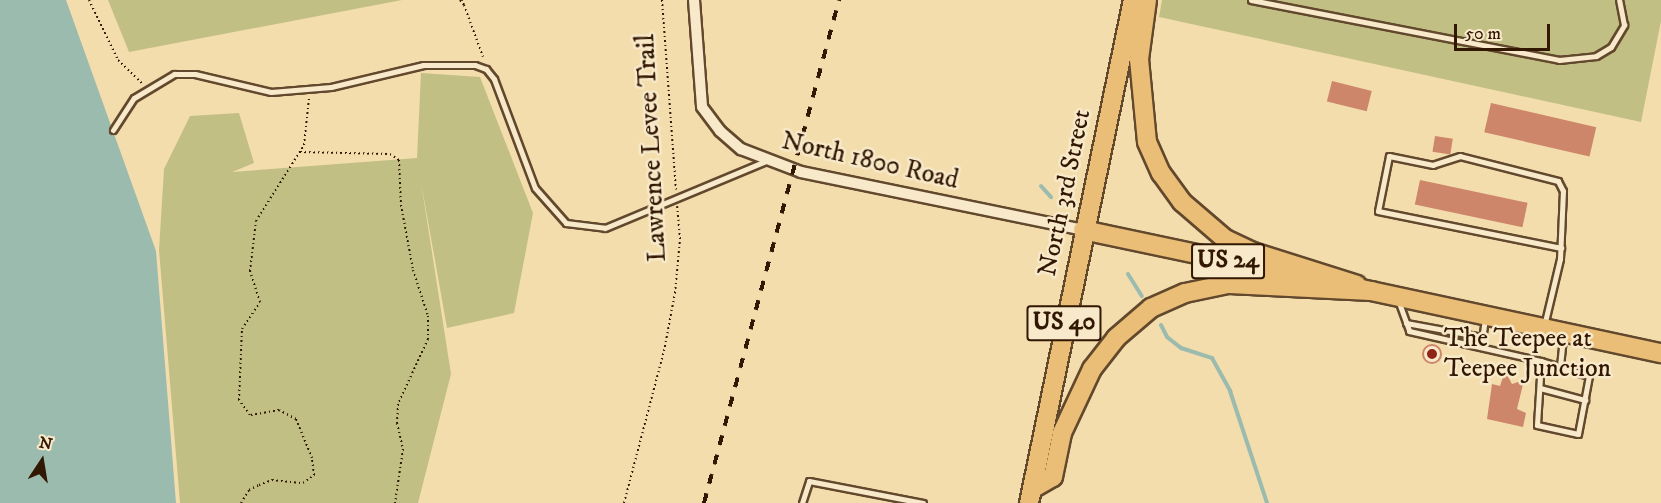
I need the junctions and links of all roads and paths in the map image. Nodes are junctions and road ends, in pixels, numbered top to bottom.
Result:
1 (89, 0) edge
2 (461, 0) edge
3 (662, 0) edge
4 (694, 0) edge
5 (1132, 0) edge
6 (1147, 0) edge
7 (1251, 0) edge
8 (1619, 0) edge
9 (486, 69) junction
10 (148, 89) junction
11 (310, 89) junction
12 (113, 130) dead end
13 (300, 152) junction
14 (766, 161) junction
15 (677, 197) junction
16 (1083, 230) junction
17 (1561, 248) junction
18 (1372, 291) junction
19 (1396, 296) junction
20 (1486, 315) junction
21 (1406, 322) junction
22 (1544, 328) junction
23 (1563, 332) junction
24 (1482, 337) junction
25 (1480, 346) junction
26 (1661, 353) edge
27 (1540, 361) junction
28 (1560, 366) junction
29 (1540, 388) junction
30 (1585, 400) junction
31 (1030, 496) edge
32 (241, 503) edge
33 (395, 503) edge
34 (624, 503) edge
35 (802, 503) edge
36 (922, 503) edge

1 - 10 path
2 - 9 path
3 - 15 path, Lawrence Levee Trail
4 - 14 street, North 1800 Road
5 - 16 main road, North 3rd Street
6 - 18 main road
7 - 8 lane
9 - 11 lane
9 - 15 lane
10 - 11 lane
10 - 12 lane
11 - 13 path
13 - 32 path
13 - 33 path
14 - 15 lane
14 - 16 street, North 1800 Road
15 - 34 path, Lawrence Levee Trail
16 - 18 main road, US 24
16 - 31 main road, North 3rd Street / US 40
17 - 17 lane
17 - 22 lane
18 - 19 main road, US 24
18 - 31 main road
19 - 20 main road, US 24
19 - 21 lane
20 - 22 main road, US 24
20 - 24 lane
21 - 24 lane
21 - 25 lane
22 - 23 main road, US 24
23 - 26 main road, US 24
23 - 28 lane
24 - 25 lane
25 - 27 lane
27 - 28 lane
27 - 29 lane
28 - 30 lane
29 - 30 lane
29 - 30 lane
35 - 36 lane

